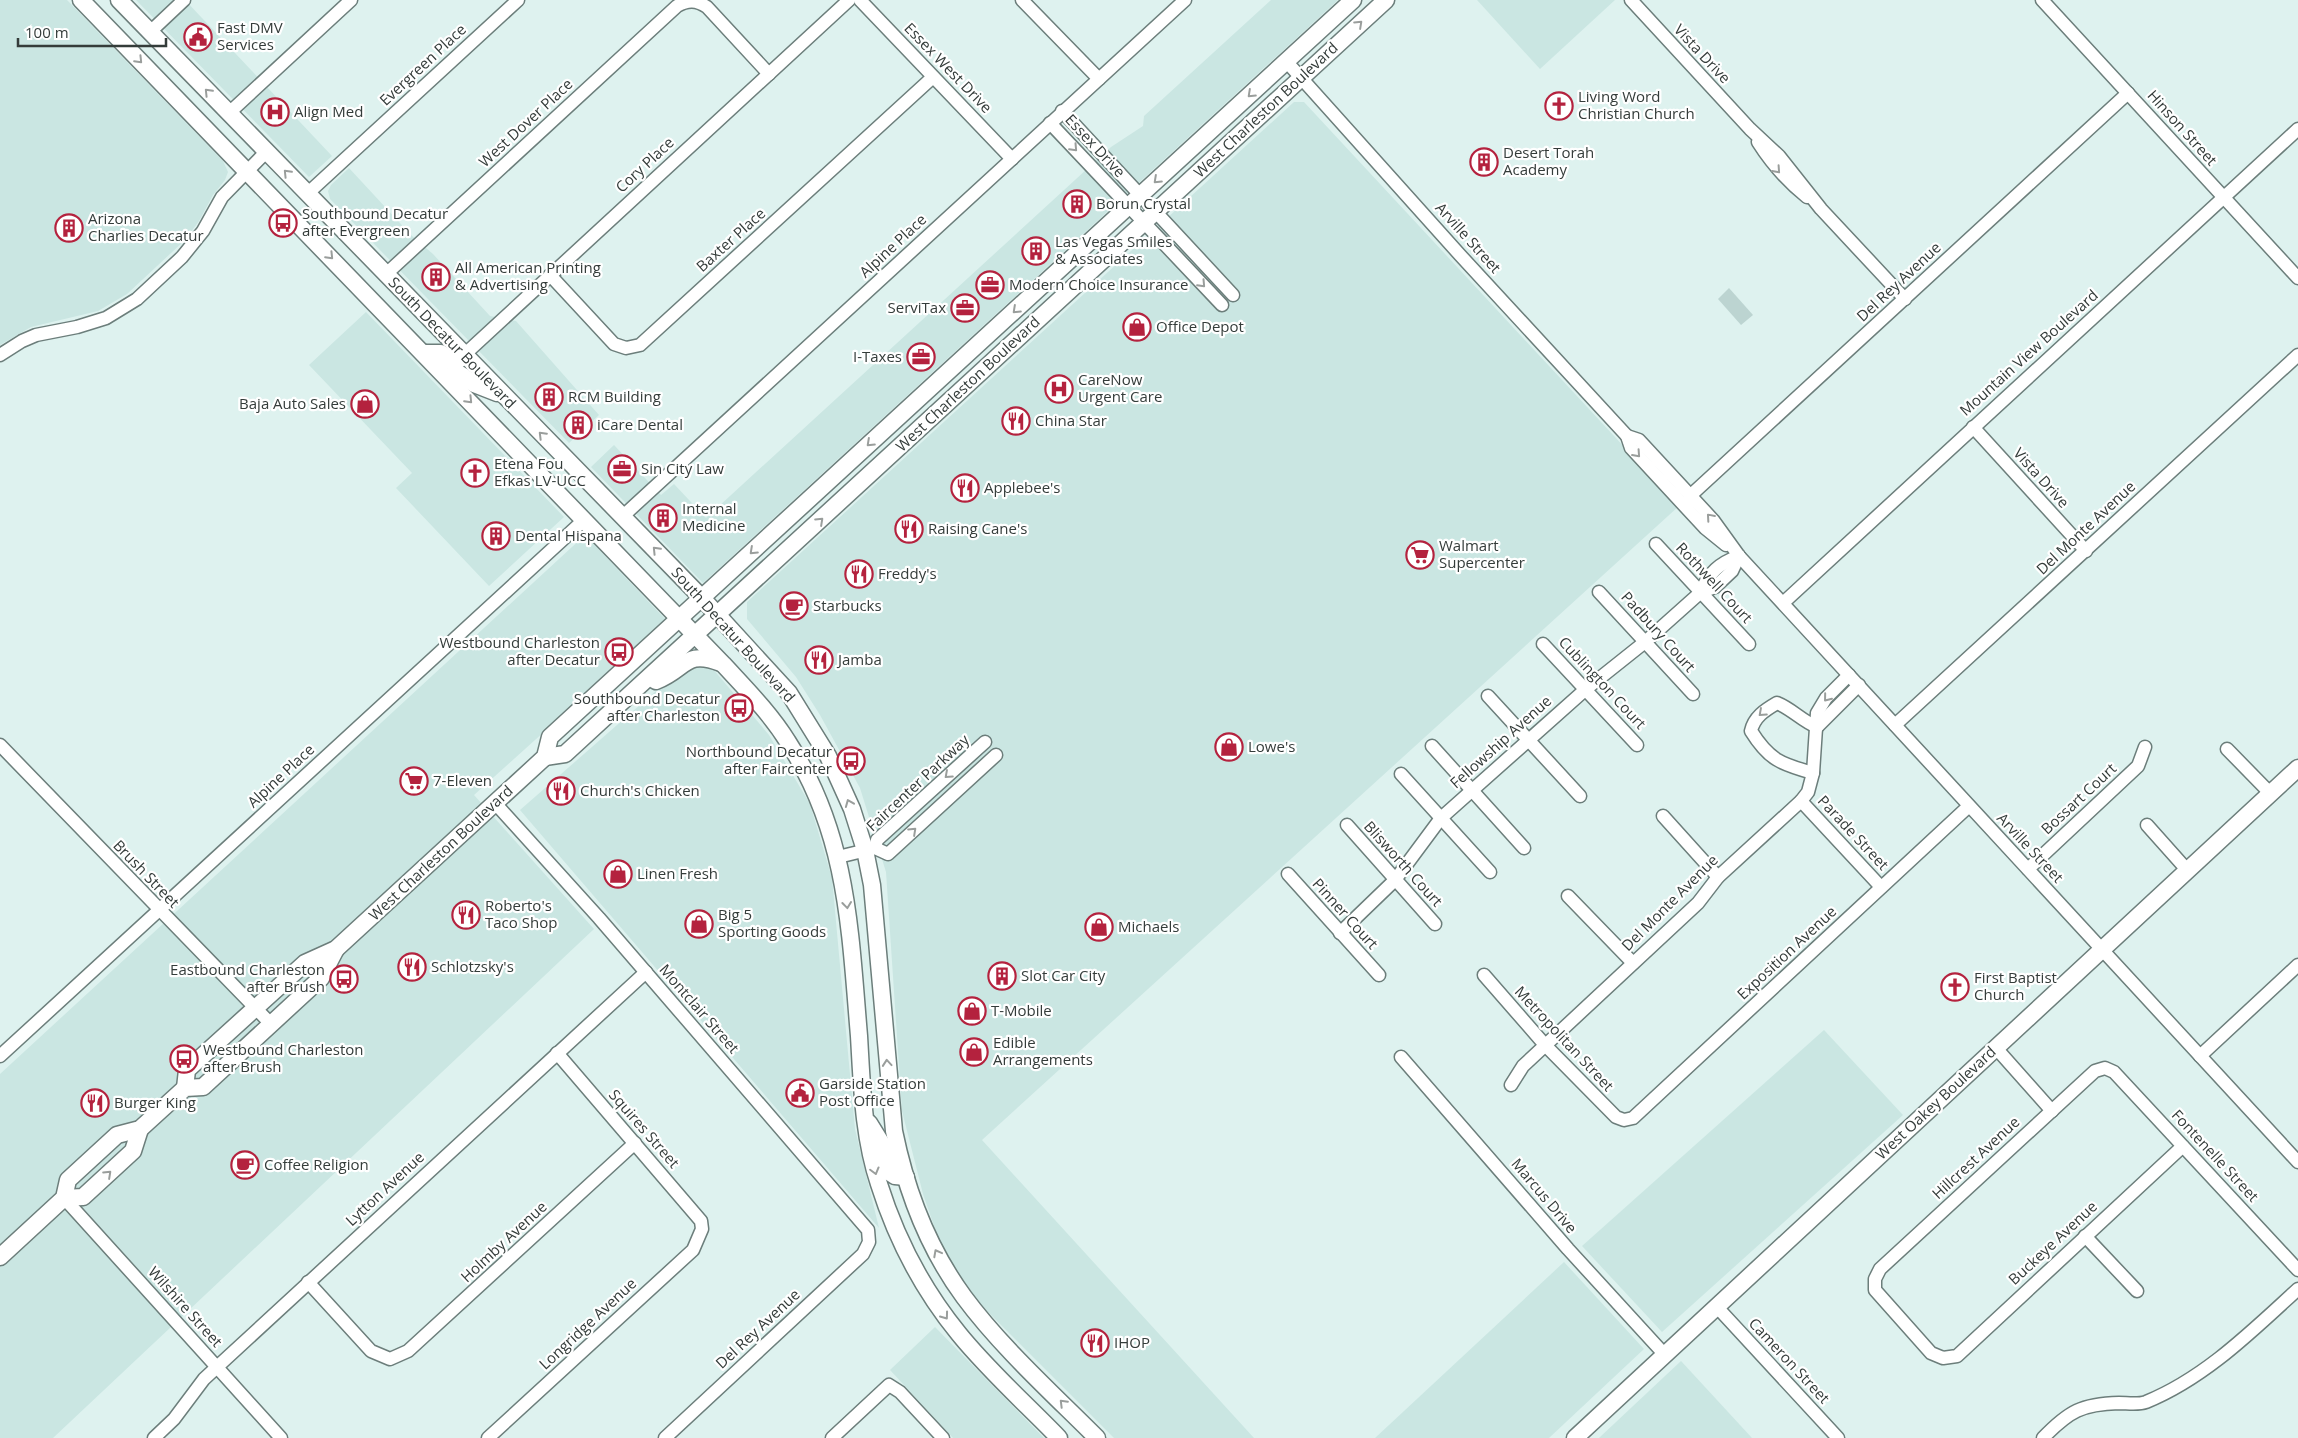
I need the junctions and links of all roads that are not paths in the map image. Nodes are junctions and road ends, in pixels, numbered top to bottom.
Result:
1 (81, 0) edge
2 (119, 0) edge
3 (184, 0) edge
4 (351, 0) edge
5 (518, 0) edge
6 (692, 0) edge
7 (849, 0) edge
8 (860, 0) edge
9 (1022, 0) edge
10 (1185, 0) edge
11 (1353, 0) edge
12 (1386, 0) edge
13 (1631, 0) edge
14 (2042, 0) edge
15 (150, 32) junction
16 (1286, 61) junction
17 (768, 74) junction
18 (933, 77) junction
19 (1301, 78) junction
20 (1099, 79) junction
21 (2128, 93) junction
22 (1062, 112) junction
23 (229, 113) junction
24 (1050, 123) junction
25 (2298, 129) edge
26 (266, 152) junction
27 (1012, 159) junction
28 (247, 171) junction
29 (307, 194) junction
30 (2224, 197) junction
31 (1143, 209) junction
32 (385, 274) junction
33 (550, 275) junction
34 (2298, 278) edge
35 (1233, 295) dead end
36 (1905, 299) junction
37 (1222, 305) dead end
38 (997, 327) junction
39 (423, 353) junction
40 (0, 355) edge
41 (464, 355) junction
42 (2298, 355) edge
43 (447, 377) junction
44 (503, 395) junction
45 (908, 409) junction
46 (937, 412) junction
47 (1973, 427) junction
48 (1627, 436) junction
49 (1653, 455) junction
50 (1652, 470) junction
51 (870, 474) junction
52 (1691, 495) junction
53 (1689, 511) junction
54 (623, 516) junction
55 (584, 520) junction
56 (1656, 544) dead end
57 (2086, 550) junction
58 (1740, 556) junction
59 (1599, 592) dead end
60 (1701, 592) junction
61 (702, 598) junction
62 (1783, 603) junction
63 (718, 616) junction
64 (679, 618) junction
65 (696, 636) junction
66 (1645, 642) junction
67 (1543, 644) dead end
68 (1749, 644) dead end
69 (724, 664) junction
70 (1850, 675) junction
71 (1859, 685) junction
72 (639, 687) junction
73 (1586, 689) junction
74 (1693, 694) dead end
75 (1488, 696) dead end
76 (1895, 725) junction
77 (1817, 728) junction
78 (1528, 738) junction
79 (984, 742) dead end
80 (0, 745) edge
81 (1637, 745) dead end
82 (1432, 746) dead end
83 (2144, 747) dead end
84 (2228, 749) dead end
85 (996, 755) dead end
86 (545, 757) junction
87 (2298, 768) edge
88 (1813, 773) junction
89 (1401, 774) dead end
90 (1472, 789) junction
91 (2271, 794) junction
92 (1580, 796) dead end
93 (1802, 802) junction
94 (495, 803) junction
95 (1969, 806) junction
96 (1663, 816) dead end
97 (1441, 818) junction
98 (1347, 825) dead end
99 (2146, 826) dead end
100 (1524, 848) dead end
101 (870, 849) junction
102 (838, 857) junction
103 (2028, 869) junction
104 (2188, 871) junction
105 (1490, 872) dead end
106 (1288, 874) dead end
107 (1718, 877) junction
108 (1395, 880) junction
109 (1881, 887) junction
110 (1568, 896) dead end
111 (158, 910) junction
112 (1435, 924) dead end
113 (1340, 933) junction
114 (336, 949) junction
115 (2102, 950) junction
116 (1633, 963) junction
117 (2298, 965) edge
118 (646, 972) junction
119 (1378, 975) dead end
120 (1484, 976) dead end
121 (254, 1009) junction
122 (271, 1024) junction
123 (1545, 1045) junction
124 (1996, 1048) junction
125 (557, 1053) junction
126 (0, 1056) edge
127 (1401, 1056) dead end
128 (2200, 1056) junction
129 (2105, 1068) joint
130 (1511, 1085) dead end
131 (185, 1088) junction
132 (2052, 1110) junction
133 (865, 1117) junction
134 (1624, 1120) joint
135 (140, 1129) junction
136 (635, 1143) junction
137 (2183, 1146) junction
138 (2298, 1162) edge
139 (906, 1177) junction
140 (64, 1198) junction
141 (702, 1229) joint
142 (2085, 1236) junction
143 (869, 1242) joint
144 (0, 1257) edge
145 (2298, 1270) edge
146 (308, 1282) junction
147 (2298, 1289) edge
148 (2137, 1291) dead end
149 (1717, 1307) junction
150 (1665, 1355) junction
151 (1943, 1358) joint
152 (217, 1367) junction
153 (1059, 1437) edge
154 (154, 1438) edge
155 (281, 1438) edge
156 (488, 1438) edge
157 (665, 1438) edge
158 (832, 1438) edge
159 (943, 1438) edge
160 (1097, 1438) edge
161 (1574, 1438) edge
162 (1838, 1438) edge
163 (2043, 1438) edge

1 -> 28 main road, South Decatur Boulevard
2 - 15 main road, South Decatur Boulevard
3 - 15 street
4 - 23 street
5 - 29 street, Evergreen Place
6 - 17 street
6 - 32 street, West Dover Place
7 - 17 street, Cory Place
8 - 18 street, Essex West Drive
9 - 20 street
10 - 20 street, Alpine Place
11 - 16 main road, West Charleston Boulevard
19 -> 12 main road, West Charleston Boulevard
13 - 36 street, Vista Drive
14 - 21 street, Hinson Street
23 -> 15 main road, South Decatur Boulevard
16 - 19 street, Arville Street
16 -> 31 main road, West Charleston Boulevard
17 - 33 street, Cory Place
18 - 27 street, Essex West Drive
18 - 33 street, Baxter Place
19 - 31 main road, West Charleston Boulevard
19 - 48 street, Arville Street
20 - 22 street, Alpine Place
21 - 30 street, Hinson Street
21 - 36 street, Del Rey Avenue
22 - 24 street, Alpine Place
22 - 31 street, Essex Drive
23 - 26 main road, South Decatur Boulevard
24 - 27 street, Alpine Place
24 -> 31 street, Essex Drive
25 - 30 street, Mountain View Boulevard
26 - 28 street
29 -> 26 main road, South Decatur Boulevard
27 - 54 street, Alpine Place
28 -> 39 main road, South Decatur Boulevard
28 - 40 street
29 - 32 main road, South Decatur Boulevard
30 - 34 street, Hinson Street
30 - 47 street, Mountain View Boulevard
31 - 35 street
31 -> 37 street
31 -> 38 main road, West Charleston Boulevard
31 - 46 main road, West Charleston Boulevard
32 - 41 main road, South Decatur Boulevard
33 - 41 street, Cory Place
36 - 52 street, Del Rey Avenue
38 - 45 main road, West Charleston Boulevard
38 - 46 main road
39 - 41 main road
39 - 43 main road, South Decatur Boulevard
41 - 44 main road, South Decatur Boulevard
42 - 57 street, Del Monte Avenue
43 - 44 main road
43 -> 55 main road, South Decatur Boulevard
54 -> 44 main road, South Decatur Boulevard
45 - 51 main road
45 -> 61 main road, West Charleston Boulevard
46 - 51 main road, West Charleston Boulevard
47 - 57 street, Vista Drive
47 - 62 street, Mountain View Boulevard
48 - 49 street, Arville Street
48 -> 50 street, Arville Street
49 - 50 street
49 - 52 street, Arville Street
50 - 53 street, Arville Street
63 -> 51 main road, West Charleston Boulevard
52 - 53 street
58 -> 52 street, Arville Street
53 - 58 street, Arville Street
61 -> 54 main road, South Decatur Boulevard
55 - 64 main road, South Decatur Boulevard
55 - 111 street, Alpine Place
56 - 60 street, Rothwell Court
57 - 76 street, Del Monte Avenue
58 - 60 street, Fellowship Avenue
58 - 62 street, Arville Street
59 - 66 street, Padbury Court
60 - 66 street, Fellowship Avenue
60 - 68 street, Rothwell Court
61 - 63 main road, South Decatur Boulevard
61 - 64 main road, West Charleston Boulevard
62 - 70 street, Arville Street
63 - 65 main road, West Charleston Boulevard
101 -> 63 main road, South Decatur Boulevard
64 - 65 main road, South Decatur Boulevard
64 - 86 main road, West Charleston Boulevard
65 - 69 main road, South Decatur Boulevard
65 - 72 main road, West Charleston Boulevard
66 - 73 street, Fellowship Avenue
66 - 74 street, Padbury Court
67 - 73 street, Cublington Court
69 - 72 main road
69 - 102 main road, South Decatur Boulevard
70 - 71 street, Arville Street
70 -> 77 street, Del Monte Avenue
71 - 76 street, Arville Street
71 - 77 street
72 - 86 main road, West Charleston Boulevard
73 - 78 street, Fellowship Avenue
73 - 81 street, Cublington Court
75 - 78 street
76 - 95 street, Arville Street
77 - 88 street, Del Monte Avenue
77 -> 88 street
78 - 90 street, Fellowship Avenue
78 - 92 street
79 -> 101 street, Faircenter Parkway
80 - 111 street, Brush Street
82 - 90 street
83 - 103 street, Bossart Court
84 - 91 street
101 -> 85 street, Faircenter Parkway
86 - 94 main road, West Charleston Boulevard
87 - 91 main road, West Oakey Boulevard
88 - 93 street, Del Monte Avenue
89 - 97 street
90 - 97 street, Fellowship Avenue
90 - 100 street
91 - 104 main road, West Oakey Boulevard
93 - 107 street, Del Monte Avenue
93 - 109 street, Parade Street
94 - 114 main road, West Charleston Boulevard
94 - 118 street, Montclair Street
95 - 103 street, Arville Street
95 - 109 street, Exposition Avenue
96 - 107 street
97 - 105 street
97 - 108 street, Fellowship Avenue
98 - 108 street, Blisworth Court
99 - 104 street
101 - 102 street, Faircenter Parkway
139 -> 101 main road, South Decatur Boulevard
102 -> 133 main road, South Decatur Boulevard
103 - 115 street, Arville Street
104 - 115 main road, West Oakey Boulevard
106 - 113 street, Pinner Court
107 - 116 street, Del Monte Avenue
108 - 112 street, Blisworth Court
108 - 113 street, Fellowship Avenue
109 - 134 street, Exposition Avenue
110 - 116 street
111 - 121 street, Brush Street
111 - 126 street, Alpine Place
113 - 119 street, Pinner Court
114 - 121 main road, West Charleston Boulevard
114 - 122 main road, West Charleston Boulevard
115 - 124 main road, West Oakey Boulevard
115 - 128 street, Arville Street
116 - 123 street, Del Monte Avenue
117 - 128 street
118 - 125 street, Lytton Avenue
118 - 143 street, Montclair Street
120 - 123 street, Metropolitan Street
121 - 122 street, Brush Street
121 - 131 main road, West Charleston Boulevard
122 - 131 main road, West Charleston Boulevard
123 - 130 street, Del Monte Avenue
123 - 134 street, Metropolitan Street
124 - 132 street
124 - 149 main road, West Oakey Boulevard
125 - 136 street, Squires Street
125 - 146 street, Lytton Avenue
127 - 150 street, Marcus Drive
128 - 138 street, Arville Street
129 - 132 street, Hillcrest Avenue
129 - 137 street, Fontenelle Street
131 - 135 main road, West Charleston Boulevard
132 - 151 street, Hillcrest Avenue
133 - 139 main road
133 -> 153 main road, South Decatur Boulevard
135 - 140 main road, West Charleston Boulevard
140 -> 135 main road, West Charleston Boulevard
136 - 141 street, Squires Street
136 - 146 street, Holmby Avenue
137 - 142 street, Buckeye Avenue
137 - 145 street, Fontenelle Street
160 -> 139 main road, South Decatur Boulevard
140 - 144 main road, West Charleston Boulevard
140 - 152 street, Wilshire Street
141 - 156 street, Longridge Avenue
142 - 148 street
142 - 151 street, Buckeye Avenue
143 - 157 street, Del Rey Avenue
146 - 152 street, Lytton Avenue
147 - 163 street
149 - 150 main road, West Oakey Boulevard
149 - 162 street, Cameron Street
150 - 161 main road, West Oakey Boulevard
152 - 154 street, Lytton Avenue
152 - 155 street, Wilshire Street
158 - 159 street

